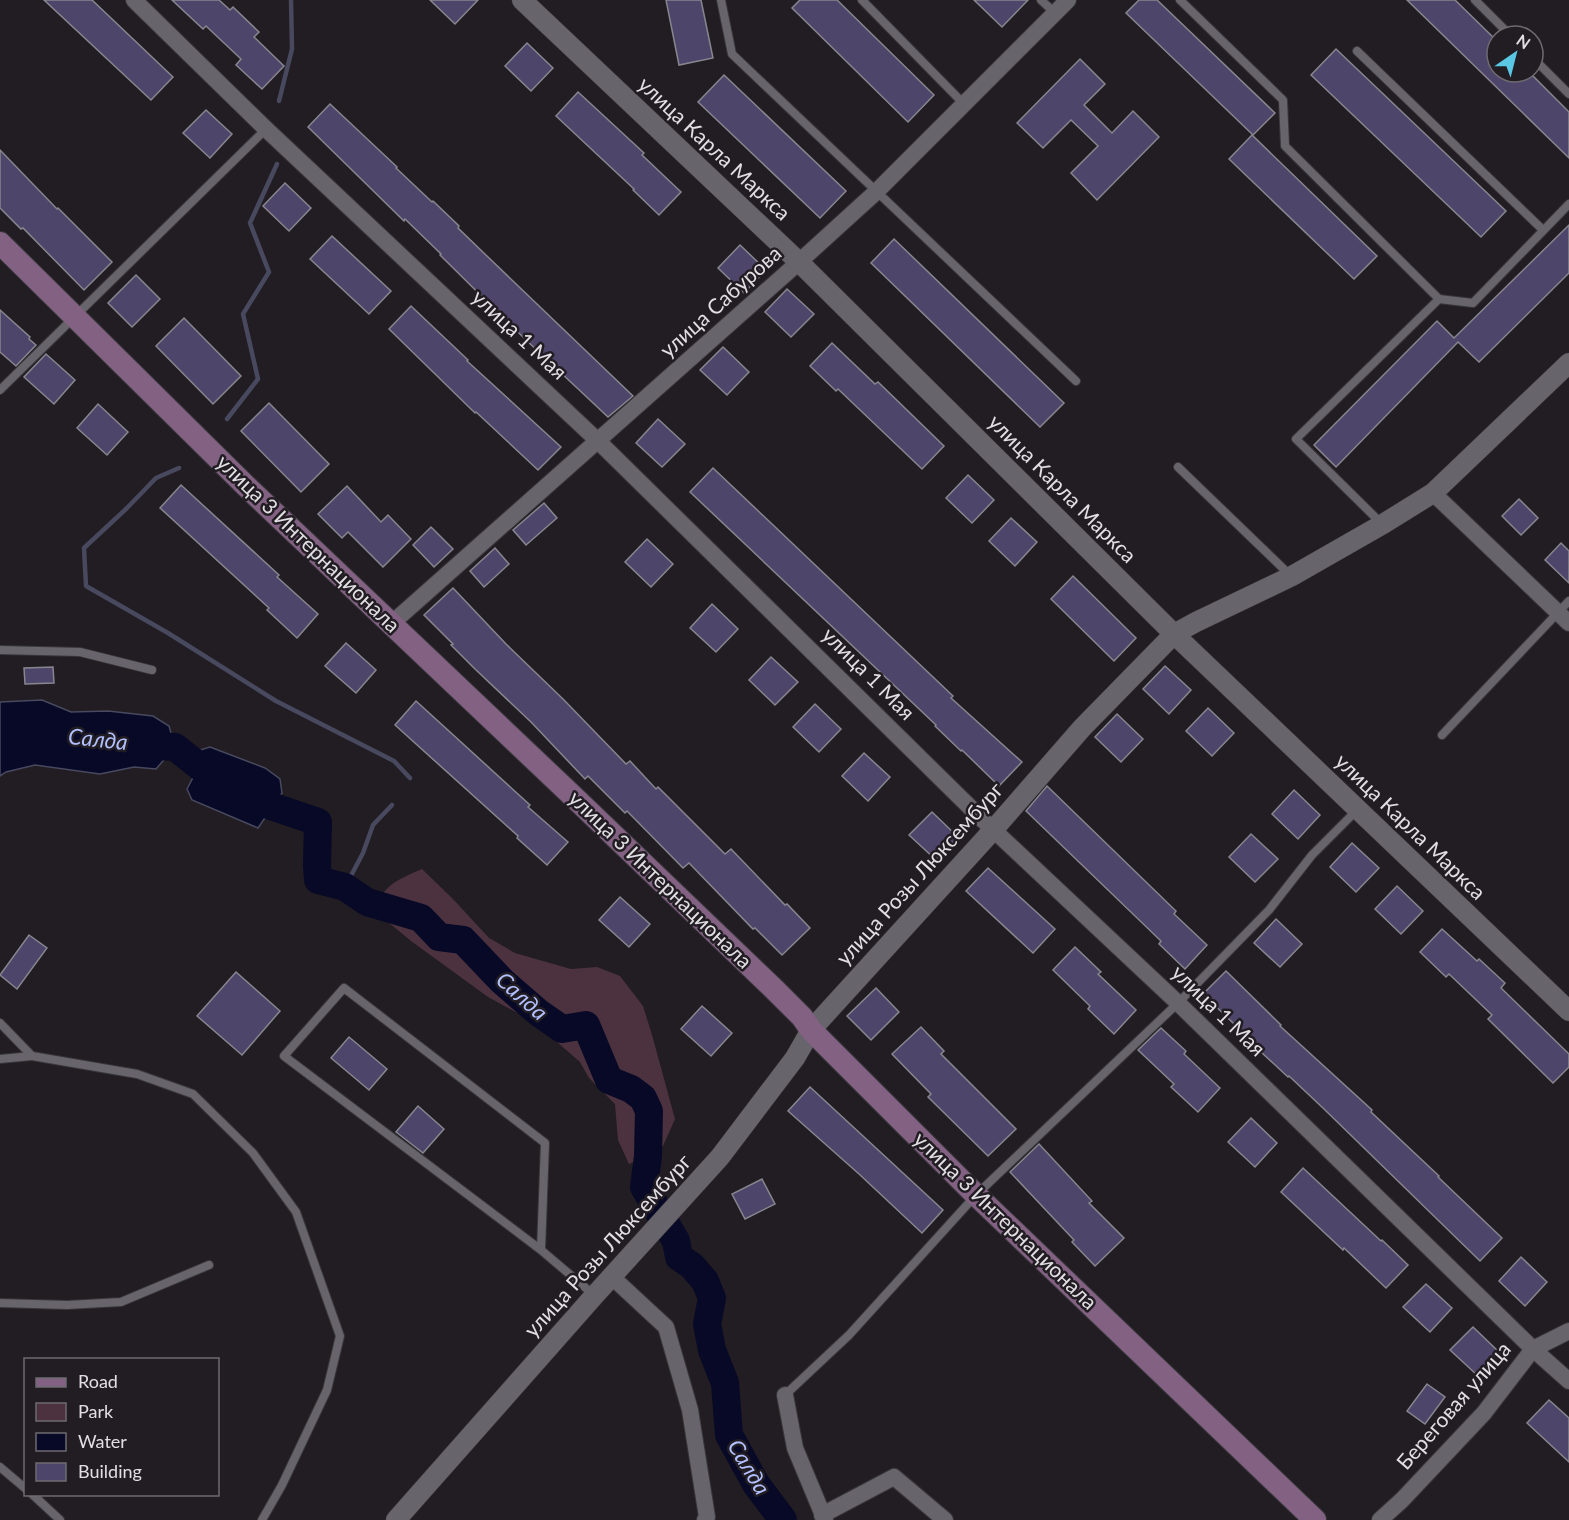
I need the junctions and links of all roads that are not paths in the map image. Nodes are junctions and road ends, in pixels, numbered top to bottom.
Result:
1 (134, 0) edge
2 (522, 0) edge
3 (721, 0) edge
4 (862, 0) edge
5 (1041, 0) edge
6 (1068, 0) edge
7 (1180, 0) edge
8 (1475, 0) edge
9 (1055, 13) junction
10 (1499, 24) edge
11 (1357, 51) dead end
12 (1545, 70) edge
13 (1569, 94) edge
14 (964, 104) junction
15 (266, 129) junction
16 (876, 192) junction
17 (1569, 204) edge
18 (1543, 230) junction
19 (0, 243) edge
20 (799, 262) junction
21 (1439, 299) junction
22 (74, 316) junction
23 (1569, 363) edge
24 (1076, 381) dead end
25 (0, 390) edge
26 (598, 441) junction
27 (1178, 467) dead end
28 (1433, 494) junction
29 (1383, 524) junction
30 (1292, 576) junction
31 (1565, 612) edge
32 (391, 624) junction
33 (1174, 634) junction
34 (0, 650) edge
35 (152, 670) dead end
36 (1442, 735) dead end
37 (1357, 810) junction
38 (994, 829) junction
39 (1178, 1003) junction
40 (1569, 1011) edge
41 (0, 1023) edge
42 (811, 1030) junction
43 (32, 1056) junction
44 (0, 1059) edge
45 (976, 1195) junction
46 (541, 1250) junction
47 (209, 1265) dead end
48 (612, 1277) junction
49 (594, 1296) junction
50 (0, 1304) edge
51 (1569, 1331) edge
52 (1533, 1349) junction
53 (1569, 1382) edge
54 (785, 1395) joint
55 (0, 1467) edge
56 (24, 1487) edge
57 (34, 1496) edge
58 (824, 1517) edge
59 (60, 1520) edge
60 (262, 1520) edge
61 (396, 1520) edge
62 (705, 1520) edge
63 (945, 1520) edge
64 (1315, 1520) edge
65 (1380, 1520) edge

1 - 15 street, улица 1 Мая
2 - 20 street, улица Карла Маркса
3 - 16 lane
4 - 14 lane
5 - 9 lane
6 - 9 street, улица Сабурова
7 - 21 lane
8 - 10 lane
9 - 14 street, улица Сабурова
11 - 18 lane
12 - 13 lane
14 - 16 street, улица Сабурова
15 - 22 lane
15 - 26 street, улица 1 Мая
16 - 20 street, улица Сабурова
16 - 24 lane
17 - 18 lane
18 - 21 lane
19 - 22 main road, улица 3 Интернационала
20 - 26 street, улица Сабурова
20 - 33 street, улица Карла Маркса
21 - 29 lane
22 - 25 lane
22 - 32 main road, улица 3 Интернационала
23 - 28 street, улица Розы Люксембург
26 - 32 street, улица Сабурова
26 - 38 street, улица 1 Мая
27 - 30 lane
28 - 29 street, улица Розы Люксембург
28 - 31 street
29 - 30 street, улица Розы Люксембург
30 - 33 street, улица Розы Люксембург
31 - 36 lane
32 - 42 main road, улица 3 Интернационала
33 - 37 street, улица Карла Маркса
33 - 38 street, улица Розы Люксембург
34 - 35 lane
37 - 39 lane
37 - 40 street, улица Карла Маркса
38 - 39 street, улица 1 Мая
38 - 42 street, улица Розы Люксембург
39 - 45 lane
39 - 52 street, улица 1 Мая
41 - 43 lane
42 - 45 main road, улица 3 Интернационала
42 - 48 street, улица Розы Люксембург
43 - 44 lane
43 - 60 lane
45 - 54 lane
45 - 64 main road, улица 3 Интернационала
46 - 46 lane
46 - 49 lane
47 - 50 lane
48 - 49 street, улица Розы Люксембург
48 - 62 street
49 - 61 street, улица Розы Люксембург
51 - 52 street, Береговая улица
52 - 53 street, улица 1 Мая
52 - 65 street, Береговая улица
54 - 58 street
55 - 56 lane
57 - 59 lane
58 - 63 street

